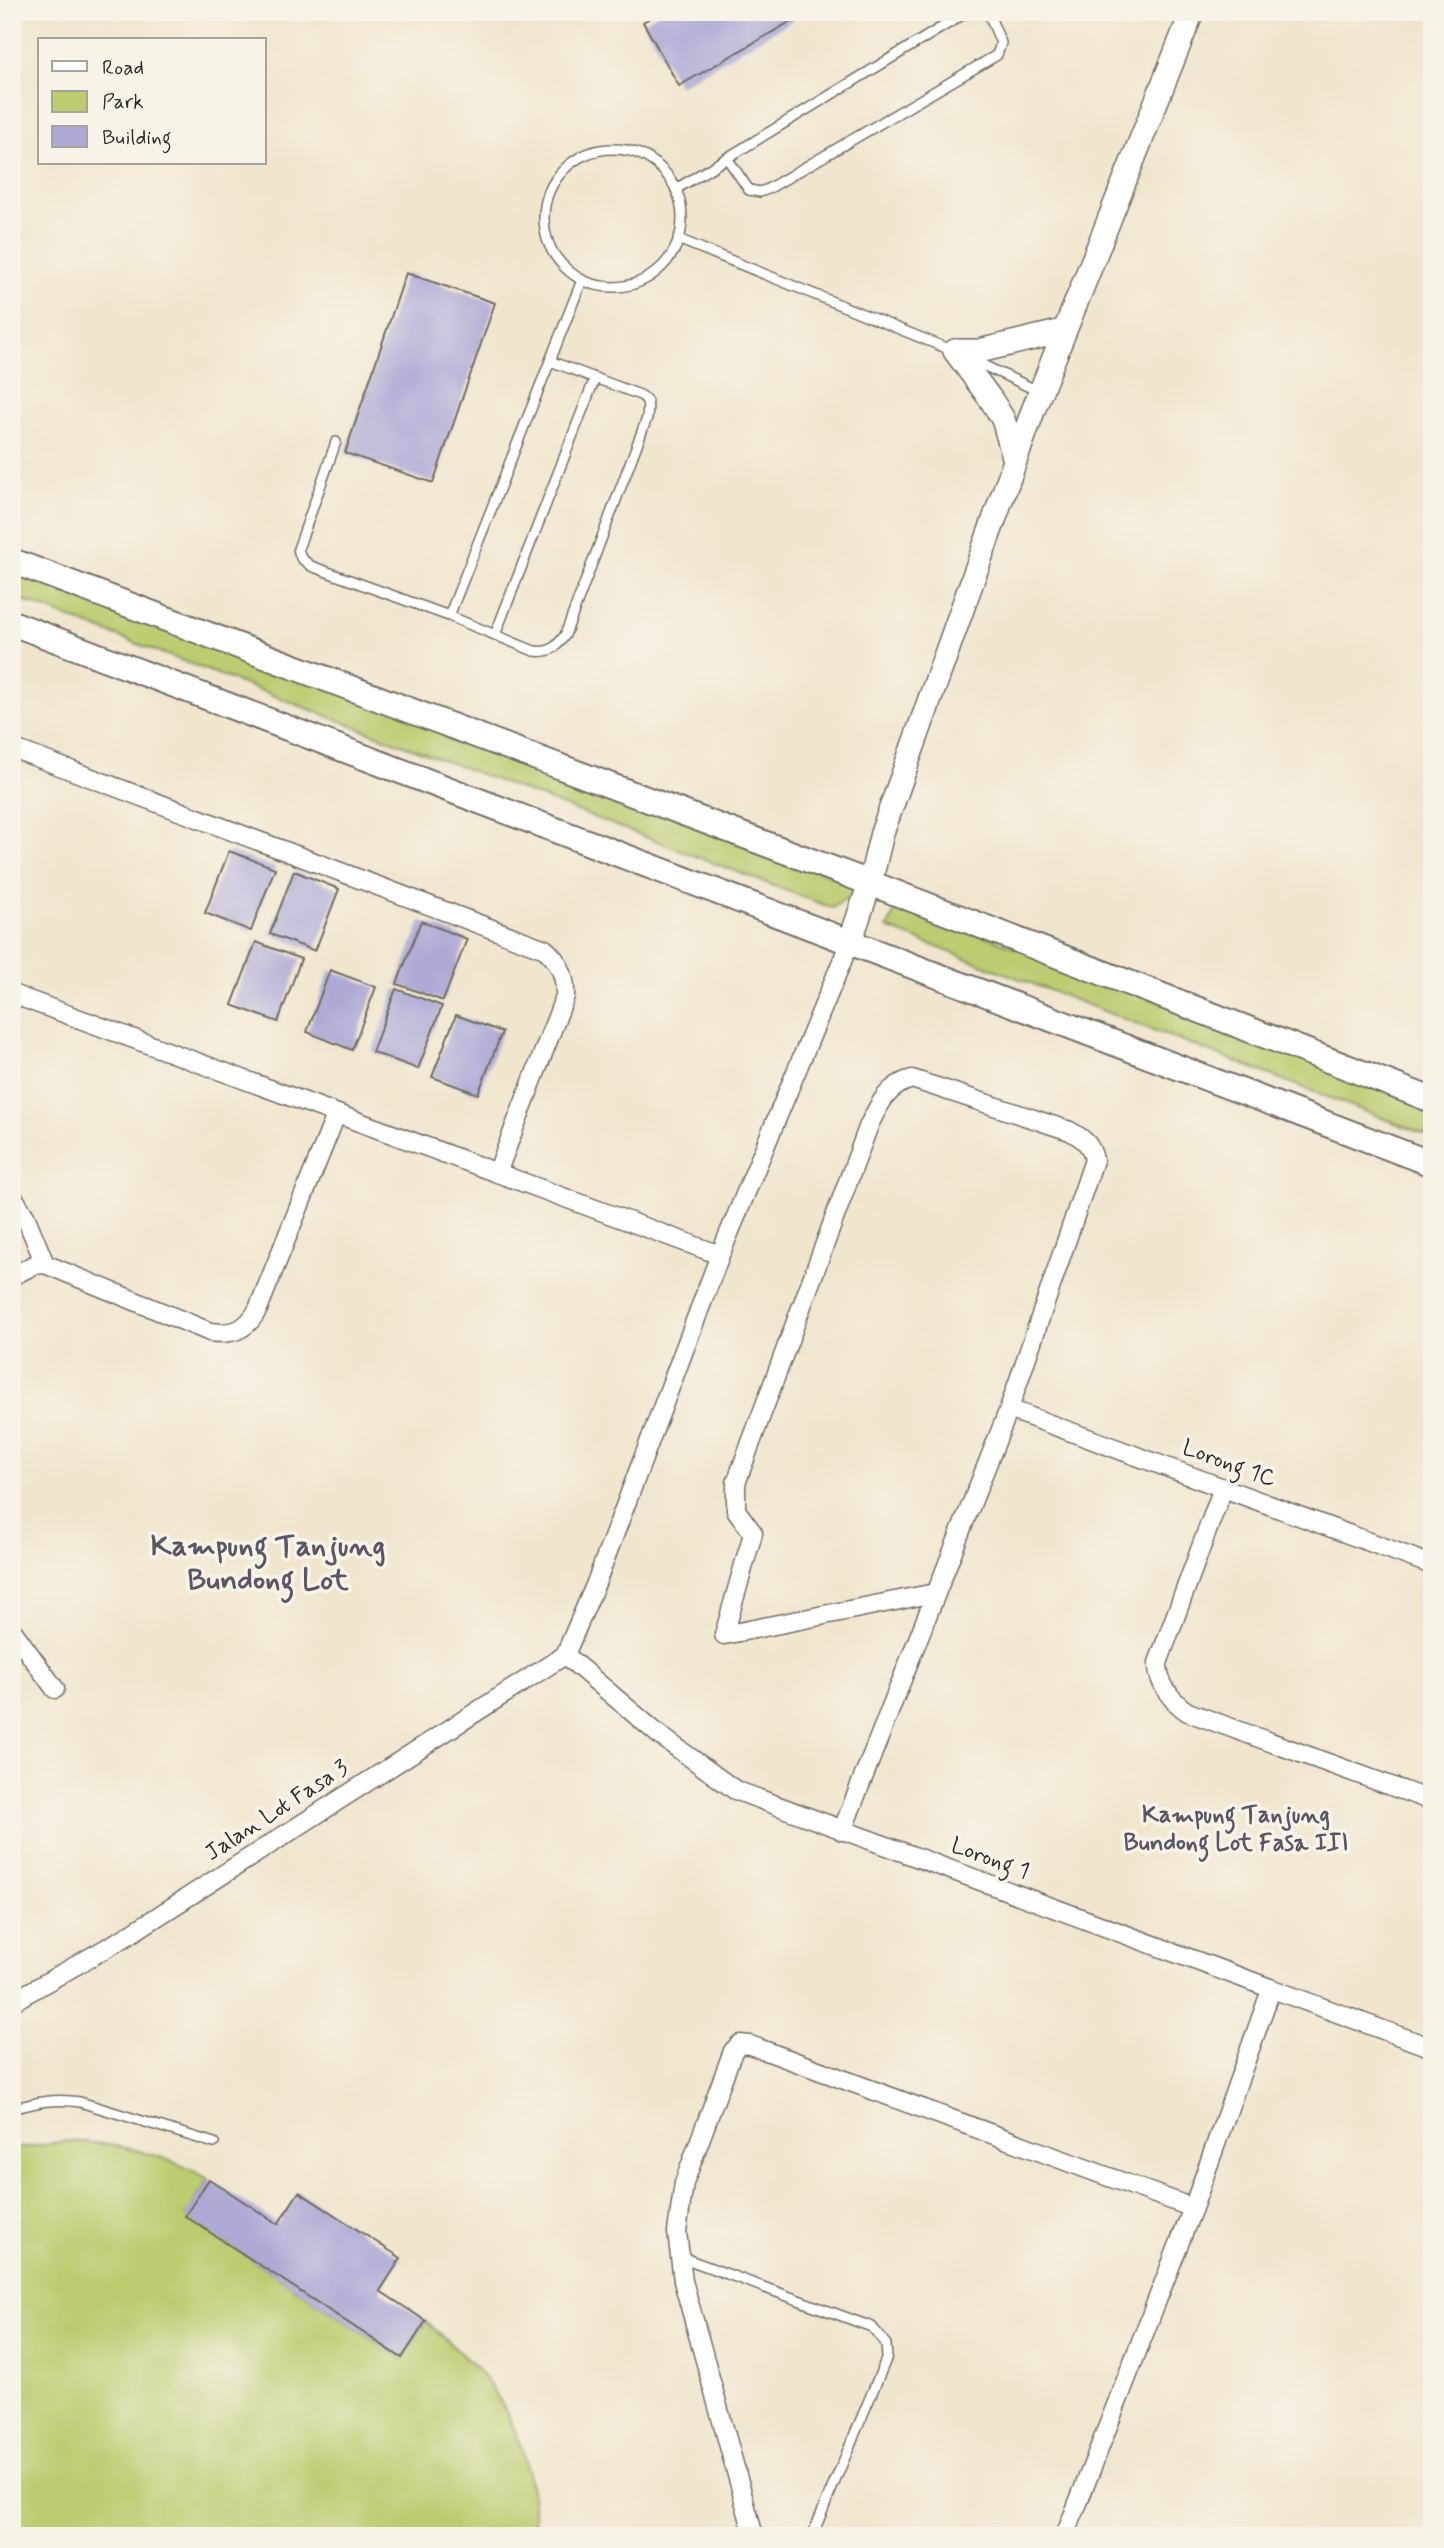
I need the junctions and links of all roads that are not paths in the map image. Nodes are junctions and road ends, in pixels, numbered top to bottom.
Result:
1 (967, 12) edge
2 (988, 12) edge
3 (1192, 12) edge
4 (727, 158) junction
5 (676, 189) junction
6 (678, 239) junction
7 (582, 280) junction
8 (1063, 331) junction
9 (955, 351) junction
10 (550, 361) junction
11 (595, 378) junction
12 (1040, 392) junction
13 (336, 442) dead end
14 (1014, 460) junction
15 (12, 561) edge
16 (449, 616) junction
17 (12, 623) edge
18 (495, 635) junction
19 (12, 748) edge
20 (870, 883) junction
21 (850, 942) junction
22 (12, 995) edge
23 (1432, 1100) edge
24 (336, 1115) junction
25 (1432, 1164) edge
26 (497, 1173) junction
27 (12, 1195) edge
28 (720, 1255) junction
29 (45, 1264) junction
30 (12, 1276) edge
31 (1009, 1409) junction
32 (1223, 1488) junction
33 (1432, 1565) edge
34 (935, 1593) junction
35 (12, 1630) edge
36 (565, 1655) junction
37 (55, 1689) dead end
38 (1432, 1801) edge
39 (842, 1831) junction
40 (1271, 1990) junction
41 (12, 2002) edge
42 (1432, 2048) edge
43 (12, 2109) edge
44 (215, 2143) dead end
45 (1193, 2208) junction
46 (679, 2257) junction
47 (754, 2536) edge
48 (812, 2536) edge
49 (1065, 2536) edge

1 - 4 lane
2 - 4 lane
3 - 8 street
4 - 5 lane
5 - 6 lane
5 - 7 lane
6 - 7 lane
6 - 9 lane
7 - 10 lane
8 - 9 street
8 - 12 street
9 - 12 lane
9 - 14 street
10 - 11 lane
10 - 16 lane
11 - 18 lane
11 - 18 lane
12 - 14 street
13 - 16 lane
14 - 20 street
15 - 20 main road
16 - 18 lane
17 - 21 main road
19 - 26 street
20 - 21 street
20 - 23 main road
21 - 25 main road
21 - 28 street
22 - 24 street
24 - 26 street
24 - 29 street
26 - 28 street
27 - 29 street
28 - 36 street
29 - 30 street
31 - 32 street, Lorong 1C
31 - 34 street
31 - 34 street
32 - 33 street, Lorong 1C
32 - 38 street
34 - 39 street
35 - 37 street
36 - 39 street, Lorong 1
36 - 41 street, Jalan Lot Fasa 3
39 - 40 street, Lorong 1
40 - 42 street, Lorong 1
40 - 45 street
43 - 44 lane
45 - 46 street
45 - 49 street
46 - 47 street
46 - 48 lane

